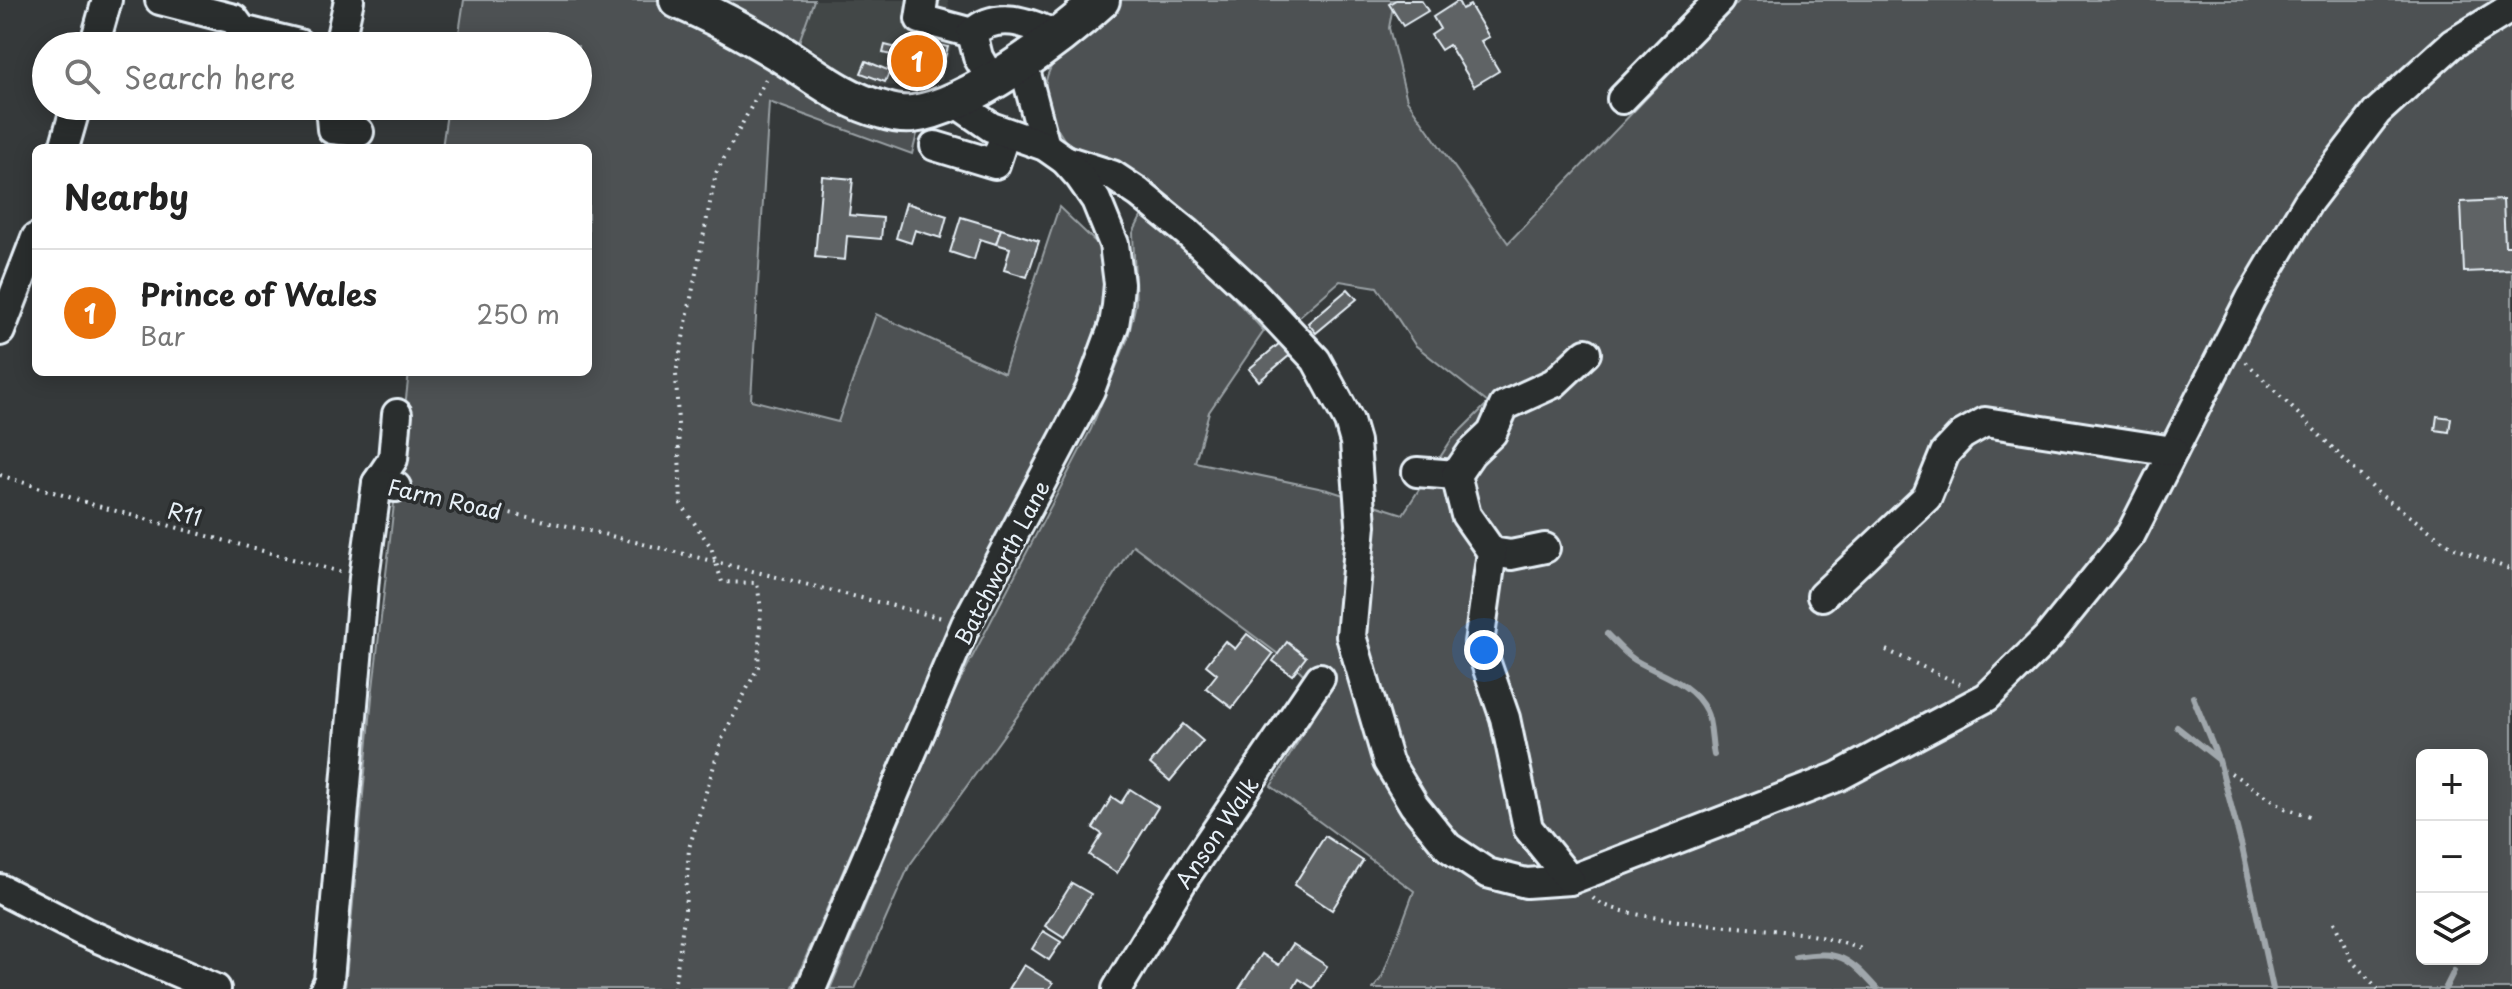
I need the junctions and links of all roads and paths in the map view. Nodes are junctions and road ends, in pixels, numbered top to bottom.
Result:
1 (107, 0) edge
2 (160, 0) edge
3 (349, 0) edge
4 (678, 0) edge
5 (923, 0) edge
6 (1101, 0) edge
7 (1719, 0) edge
8 (2512, 7) edge
9 (98, 32) edge
10 (250, 32) edge
11 (342, 32) edge
12 (972, 33) junction
13 (1059, 36) junction
14 (1023, 62) junction
15 (768, 75) dead end
16 (992, 81) junction
17 (1622, 99) dead end
18 (952, 100) junction
19 (72, 120) edge
20 (331, 120) edge
21 (359, 132) dead end
22 (1005, 134) junction
23 (65, 144) edge
24 (935, 146) dead end
25 (1055, 153) junction
26 (1155, 207) junction
27 (1107, 222) junction
28 (32, 248) edge
29 (0, 331) edge
30 (2227, 344) junction
31 (1586, 353) dead end
32 (397, 414) dead end
33 (2173, 451) junction
34 (1417, 472) dead end
35 (0, 475) edge
36 (1456, 475) junction
37 (386, 485) junction
38 (1545, 548) dead end
39 (1498, 555) junction
40 (716, 562) junction
41 (2512, 570) edge
42 (364, 578) junction
43 (1822, 596) dead end
44 (915, 612) dead end
45 (1886, 650) dead end
46 (1320, 678) dead end
47 (1987, 697) junction
48 (2231, 773) dead end
49 (2310, 816) dead end
50 (1575, 878) junction
51 (0, 889) edge
52 (2334, 922) dead end
53 (1865, 950) dead end
54 (216, 989) edge
55 (325, 989) edge
56 (674, 989) edge
57 (811, 989) edge
58 (1117, 989) edge
59 (2378, 989) edge

1 - 9 street
2 - 10 street
3 - 11 street
4 - 18 main road
5 - 12 street
6 - 13 main road
7 - 17 street
8 - 30 street
12 - 13 street
12 - 16 street
13 - 14 main road
14 - 16 main road
14 - 25 street, Batchworth Lane
15 - 40 path
16 - 18 main road
18 - 22 street
19 - 23 street
20 - 21 street
22 - 24 street
22 - 25 street
25 - 26 street
25 - 27 street, Batchworth Lane
26 - 27 street
26 - 50 street
27 - 57 street, Batchworth Lane
28 - 29 street
30 - 33 street
30 - 41 path
31 - 36 street
32 - 37 street
33 - 43 street
33 - 47 street
34 - 36 street
35 - 42 path, R11
36 - 39 street
37 - 40 path, Farm Road
37 - 42 street, Farm Road
38 - 39 street
39 - 50 street
40 - 44 path, Farm Road
40 - 56 path
42 - 55 street, Farm Road
45 - 47 path
46 - 58 street, Anson Walk
47 - 50 street
48 - 49 path
50 - 53 path
51 - 54 street
52 - 59 path

